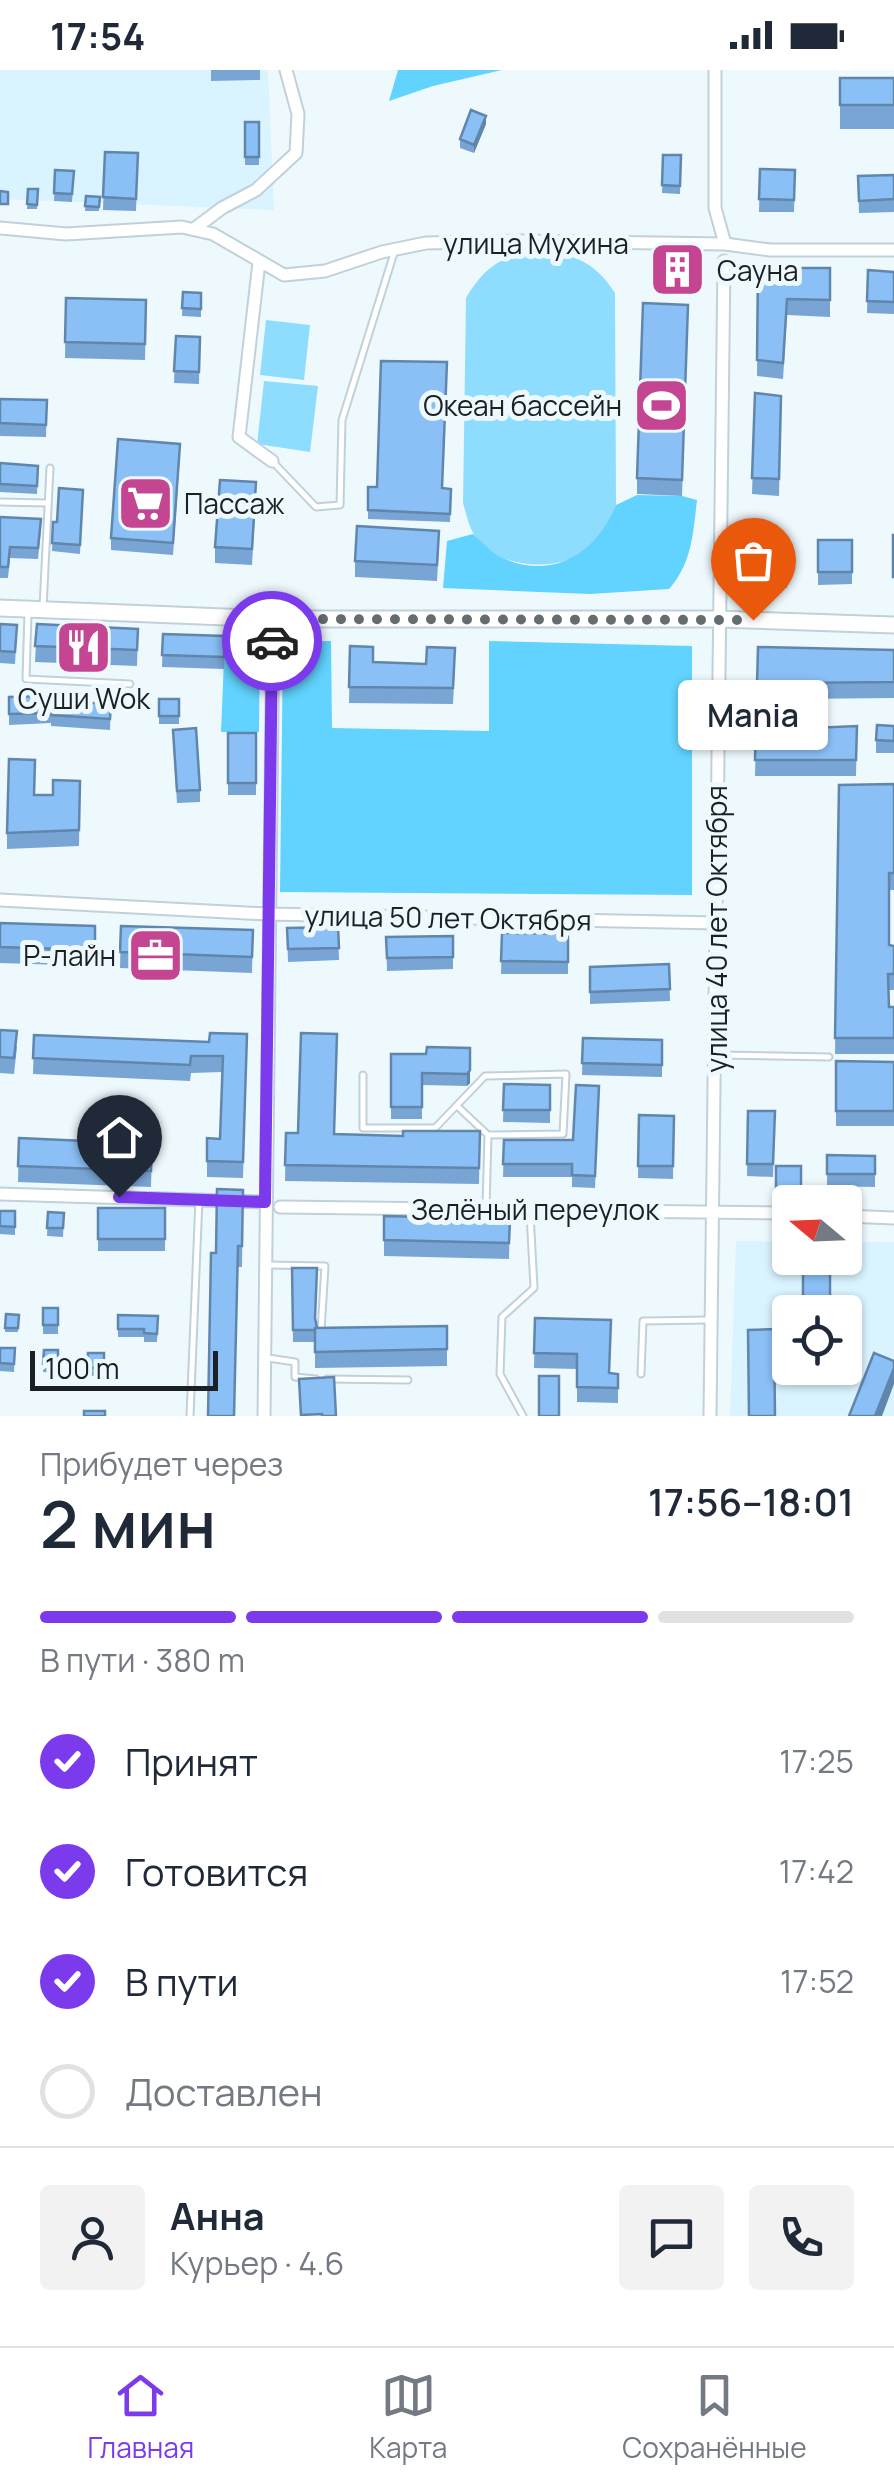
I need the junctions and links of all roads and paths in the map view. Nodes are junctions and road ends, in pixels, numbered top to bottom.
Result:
1 (286, 70) edge
2 (715, 70) edge
3 (0, 228) edge
4 (194, 229) junction
5 (724, 244) junction
6 (395, 250) junction
7 (894, 250) edge
8 (259, 262) junction
9 (724, 262) dead end
10 (272, 461) joint
11 (50, 468) dead end
12 (0, 502) edge
13 (48, 503) junction
14 (0, 608) edge
15 (36, 610) junction
16 (273, 619) junction
17 (718, 619) junction
18 (894, 624) edge
19 (130, 684) dead end
20 (0, 900) edge
21 (267, 914) junction
22 (717, 923) junction
23 (715, 1055) junction
24 (829, 1057) dead end
25 (363, 1075) dead end
26 (456, 1106) junction
27 (488, 1135) junction
28 (0, 1194) edge
29 (199, 1199) junction
30 (265, 1202) junction
31 (280, 1207) dead end
32 (486, 1208) junction
33 (530, 1209) junction
34 (713, 1210) junction
35 (772, 1212) edge
36 (862, 1217) edge
37 (894, 1218) edge
38 (266, 1264) junction
39 (711, 1320) junction
40 (339, 1332) edge
41 (265, 1358) junction
42 (641, 1374) dead end
43 (408, 1380) dead end
44 (190, 1416) edge
45 (264, 1416) edge
46 (522, 1416) edge
47 (710, 1416) edge

1 - 4 street
2 - 5 street
3 - 4 street, улица Мухина
4 - 8 street, улица Мухина
5 - 6 street, улица Мухина
5 - 7 street, улица Мухина
6 - 8 street, улица Мухина
6 - 10 lane
8 - 10 street
9 - 17 street, улица 40 лет Октября
11 - 13 lane
12 - 13 lane
13 - 15 lane
14 - 15 main road
15 - 16 main road
15 - 19 lane
16 - 17 main road
16 - 21 street
17 - 18 main road
17 - 22 street, улица 40 лет Октября
20 - 21 street, улица 50 лет Октября
21 - 22 street, улица 50 лет Октября
21 - 30 street
22 - 23 street, улица 40 лет Октября
23 - 24 lane
23 - 34 street, улица 40 лет Октября
25 - 26 lane
26 - 27 lane
26 - 27 lane
27 - 32 lane
28 - 29 street
29 - 30 street
29 - 44 lane
30 - 38 street
31 - 32 street, Зелёный переулок
32 - 33 street, Зелёный переулок
33 - 34 street, Зелёный переулок
33 - 46 lane
34 - 35 street, Зелёный переулок
34 - 39 street, улица 40 лет Октября
36 - 37 street
38 - 40 lane
38 - 41 street
39 - 42 lane
39 - 47 street, улица 40 лет Октября
41 - 43 lane
41 - 45 street

